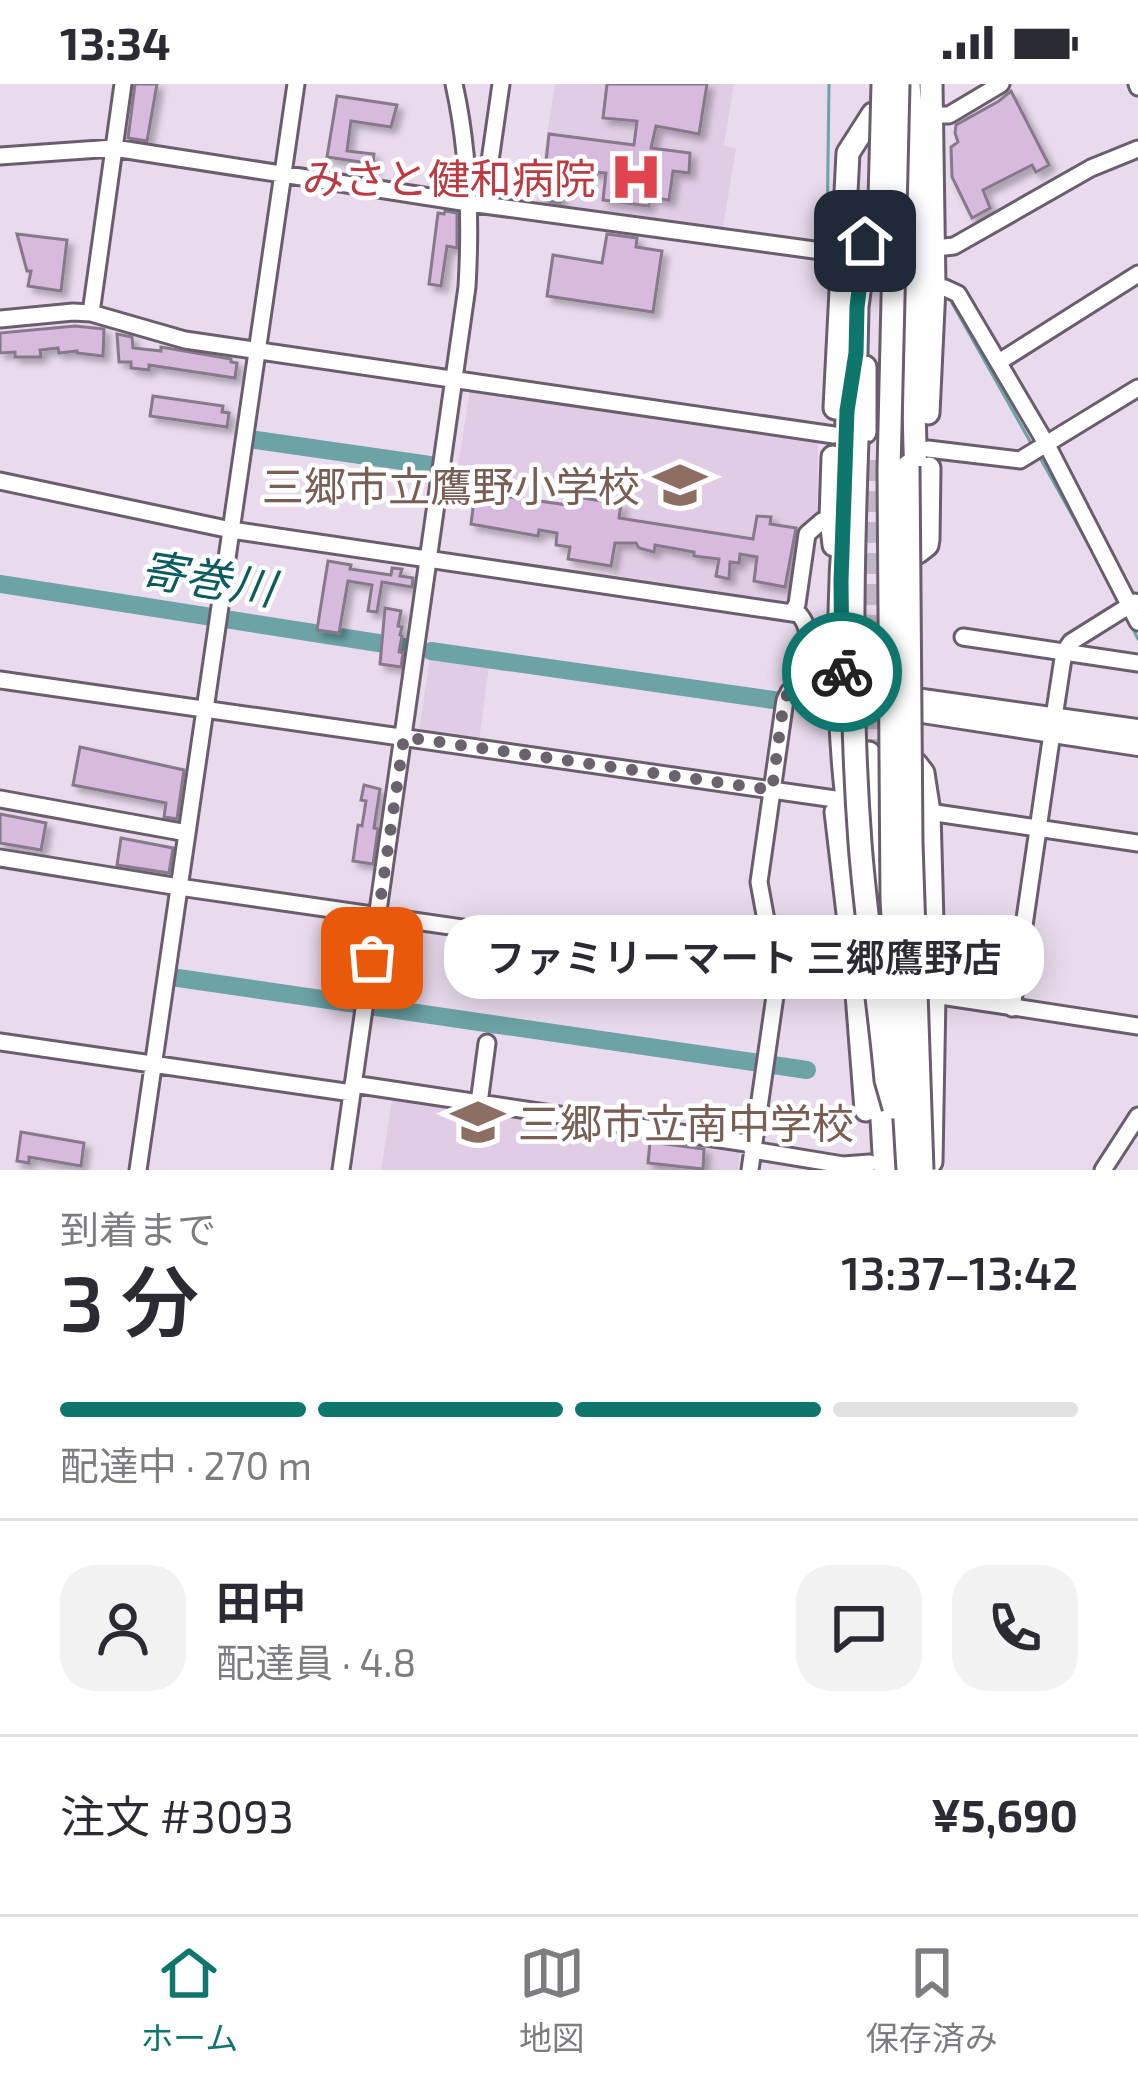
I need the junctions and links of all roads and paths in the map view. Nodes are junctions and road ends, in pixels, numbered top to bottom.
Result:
1 (123, 84) edge
2 (296, 84) edge
3 (454, 84) edge
4 (501, 84) edge
5 (879, 84) edge
6 (904, 84) edge
7 (931, 84) edge
8 (1001, 84) edge
9 (873, 114) junction
10 (932, 116) junction
11 (114, 148) junction
12 (1138, 149) edge
13 (0, 156) edge
14 (282, 173) junction
15 (477, 203) junction
16 (869, 216) junction
17 (935, 248) junction
18 (845, 251) junction
19 (1138, 274) edge
20 (934, 287) junction
21 (91, 313) junction
22 (0, 319) edge
23 (257, 350) junction
24 (856, 353) junction
25 (999, 362) junction
26 (455, 380) junction
27 (1138, 388) edge
28 (914, 409) junction
29 (900, 433) dead end
30 (834, 435) junction
31 (861, 436) junction
32 (1047, 445) junction
33 (928, 448) junction
34 (0, 481) edge
35 (832, 518) junction
36 (231, 530) junction
37 (918, 552) junction
38 (430, 560) junction
39 (841, 581) junction
40 (1128, 606) edge
41 (792, 613) junction
42 (1138, 622) edge
43 (963, 638) dead end
44 (1064, 652) junction
45 (1138, 663) edge
46 (804, 677) junction
47 (0, 680) edge
48 (842, 691) junction
49 (916, 705) junction
50 (205, 708) junction
51 (1053, 725) junction
52 (1138, 729) edge
53 (404, 737) junction
54 (1138, 746) edge
55 (869, 753) tunnel mouth
56 (908, 760) junction
57 (772, 790) junction
58 (840, 794) junction
59 (0, 799) edge
60 (929, 812) junction
61 (1037, 829) junction
62 (187, 833) junction
63 (1138, 843) edge
64 (0, 858) edge
65 (179, 887) junction
66 (378, 916) junction
67 (875, 916) junction
68 (777, 974) junction
69 (856, 980) junction
70 (934, 995) junction
71 (1012, 1008) junction
72 (1138, 1027) edge
73 (0, 1042) edge
74 (487, 1043) dead end
75 (153, 1064) junction
76 (353, 1088) junction
77 (479, 1103) junction
78 (894, 1108) junction
79 (1138, 1116) edge
80 (753, 1147) junction
81 (876, 1168) edge
82 (138, 1170) edge
83 (340, 1170) edge
84 (749, 1170) edge
85 (898, 1170) edge
86 (908, 1170) edge
87 (924, 1170) edge
88 (1103, 1170) edge

1 - 11 street
2 - 14 street
3 - 15 street
4 - 15 street
5 - 9 highway
5 - 78 highway, bridge
6 - 28 highway
6 - 29 highway
6 - 86 highway, bridge
7 - 10 highway
8 - 10 street
9 - 16 highway
9 - 18 highway
10 - 17 highway
11 - 13 street
11 - 14 street
11 - 21 street
12 - 17 street
14 - 15 street
14 - 23 street
15 - 18 street
15 - 26 street
16 - 24 highway
16 - 31 highway
17 - 20 highway
18 - 30 highway
19 - 25 street
20 - 25 street
20 - 33 highway
21 - 22 street
21 - 23 street
23 - 26 street
23 - 36 street
24 - 31 highway
24 - 39 highway
25 - 32 street
26 - 30 street
26 - 38 street
27 - 32 street
28 - 37 highway
28 - 87 highway, bridge
30 - 35 highway
31 - 78 highway, bridge
32 - 33 street
32 - 40 street
33 - 37 highway
34 - 36 street
35 - 39 highway
35 - 41 street
36 - 38 street
36 - 50 street
37 - 49 highway
38 - 41 street
38 - 53 street
39 - 48 highway
40 - 42 street
40 - 44 street
41 - 46 street
43 - 44 street
44 - 45 street
44 - 51 street
46 - 48 street
46 - 57 street
47 - 50 street
48 - 49 main road
48 - 58 highway
49 - 51 main road
49 - 56 highway
50 - 53 street
50 - 62 street
51 - 52 main road
51 - 54 main road
51 - 61 street
53 - 57 street
53 - 66 street
55 - 67 highway
56 - 60 highway
56 - 87 highway
57 - 58 street
57 - 68 street
58 - 67 highway
58 - 69 highway
59 - 62 street
60 - 61 street
60 - 70 highway
61 - 63 street
61 - 71 street
62 - 65 street
64 - 65 street
65 - 66 street
65 - 75 street
66 - 68 street
66 - 76 street
67 - 81 highway
68 - 69 street
68 - 80 street
69 - 81 highway
70 - 71 street
70 - 87 highway
71 - 72 street
73 - 75 street
74 - 77 street
75 - 76 street
75 - 82 street
76 - 77 street
76 - 83 street
77 - 80 street
78 - 85 highway
79 - 88 street
80 - 81 street
80 - 84 street

